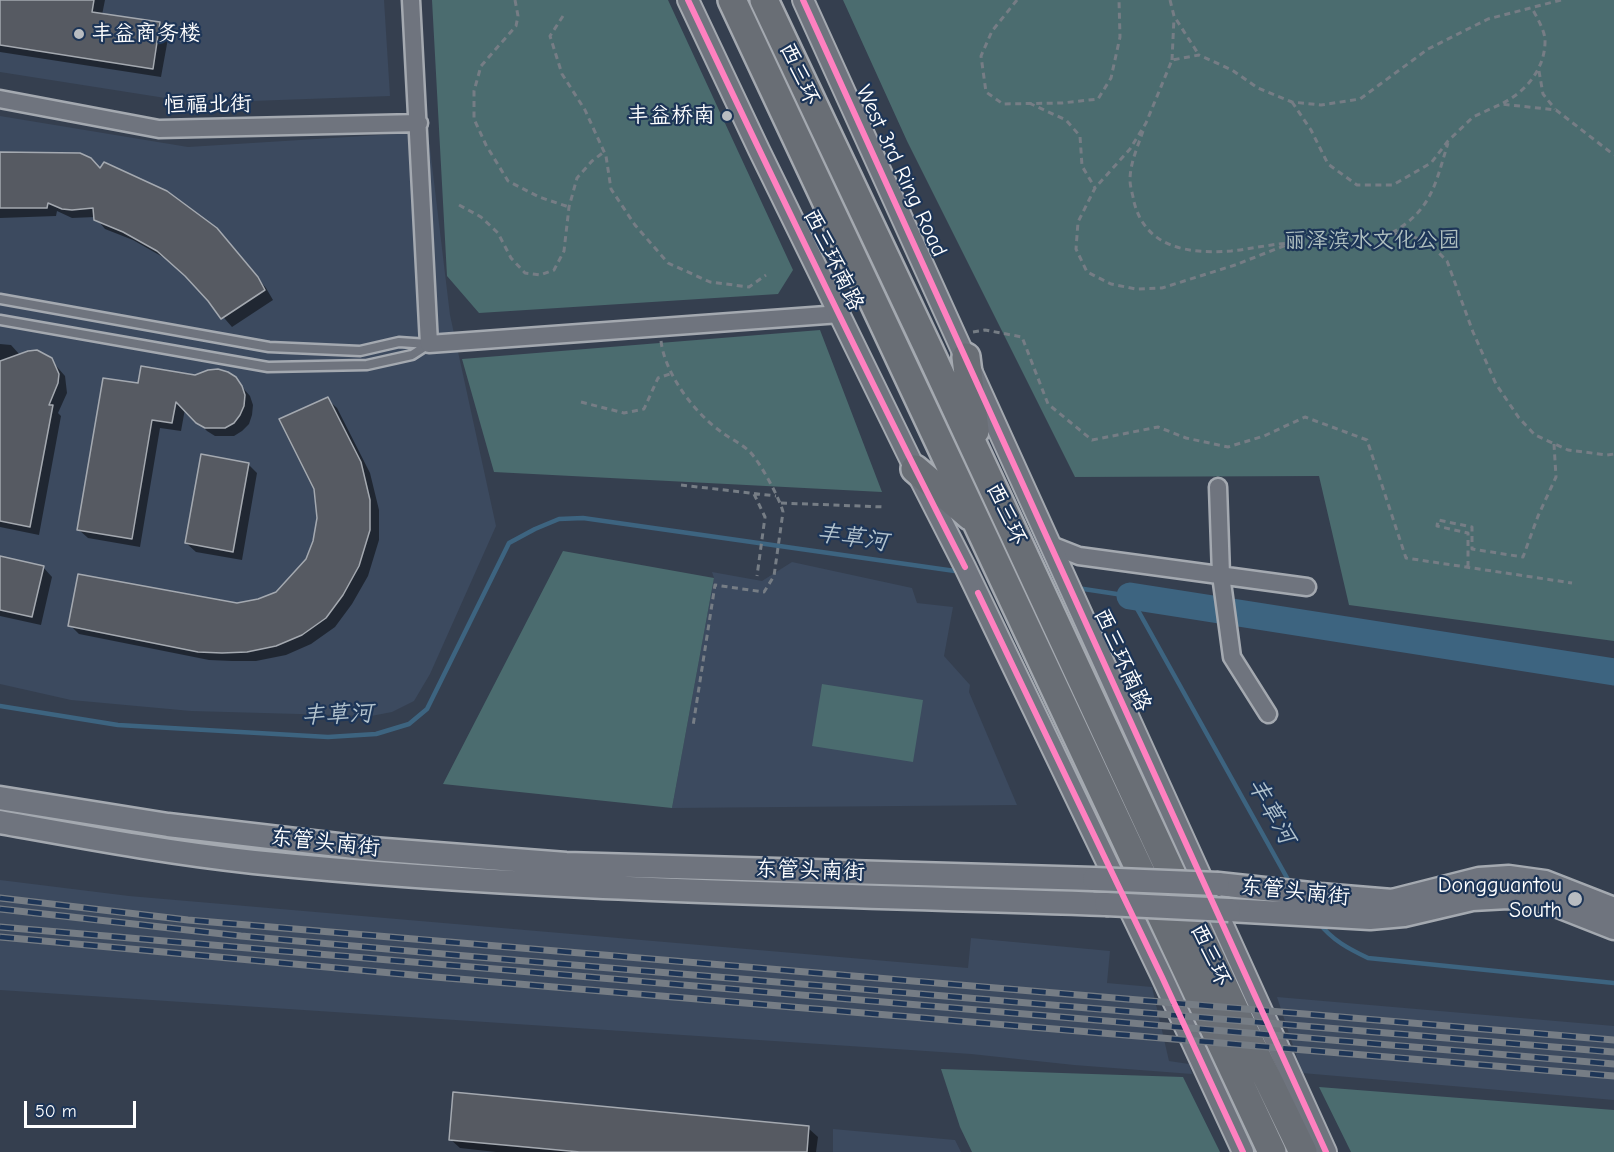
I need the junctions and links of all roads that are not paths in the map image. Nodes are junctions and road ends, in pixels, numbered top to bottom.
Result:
1 (411, 0) edge
2 (688, 0) edge
3 (732, 0) edge
4 (764, 0) edge
5 (803, 0) edge
6 (0, 99) edge
7 (419, 123) junction
8 (0, 299) edge
9 (840, 314) junction
10 (0, 320) edge
11 (429, 344) junction
12 (961, 346) junction
13 (978, 456) junction
14 (915, 469) junction
15 (1218, 487) dead end
16 (978, 523) junction
17 (1051, 544) junction
18 (1221, 575) junction
19 (1307, 587) dead end
20 (1269, 714) dead end
21 (0, 798) edge
22 (0, 822) edge
23 (1324, 905) junction
24 (1614, 909) edge
25 (1614, 928) edge
26 (1243, 1152) edge
27 (1272, 1152) edge
28 (1303, 1152) edge
29 (1326, 1152) edge

1 - 7 street
2 - 9 street, 西三环南路
3 - 16 highway, 西三环
4 - 13 highway, 西三环
5 - 12 street, West 3rd Ring Road
6 - 7 street, 恒福北街
7 - 11 street
8 - 11 lane
9 - 11 street
9 - 14 street, 西三环南路
10 - 11 lane
12 - 13 highway
12 - 17 street, 西三环南路
13 - 28 highway, 西三环
14 - 16 highway
14 - 26 street, 西三环南路
15 - 18 street
16 - 27 highway, 西三环
17 - 18 street
17 - 29 street, 西三环南路
18 - 19 street
18 - 20 street
21 - 23 main road, 东管头南街, bridge
22 - 23 main road, 东管头南街, bridge
23 - 24 main road, 东管头南街
23 - 25 main road, 东管头南街

